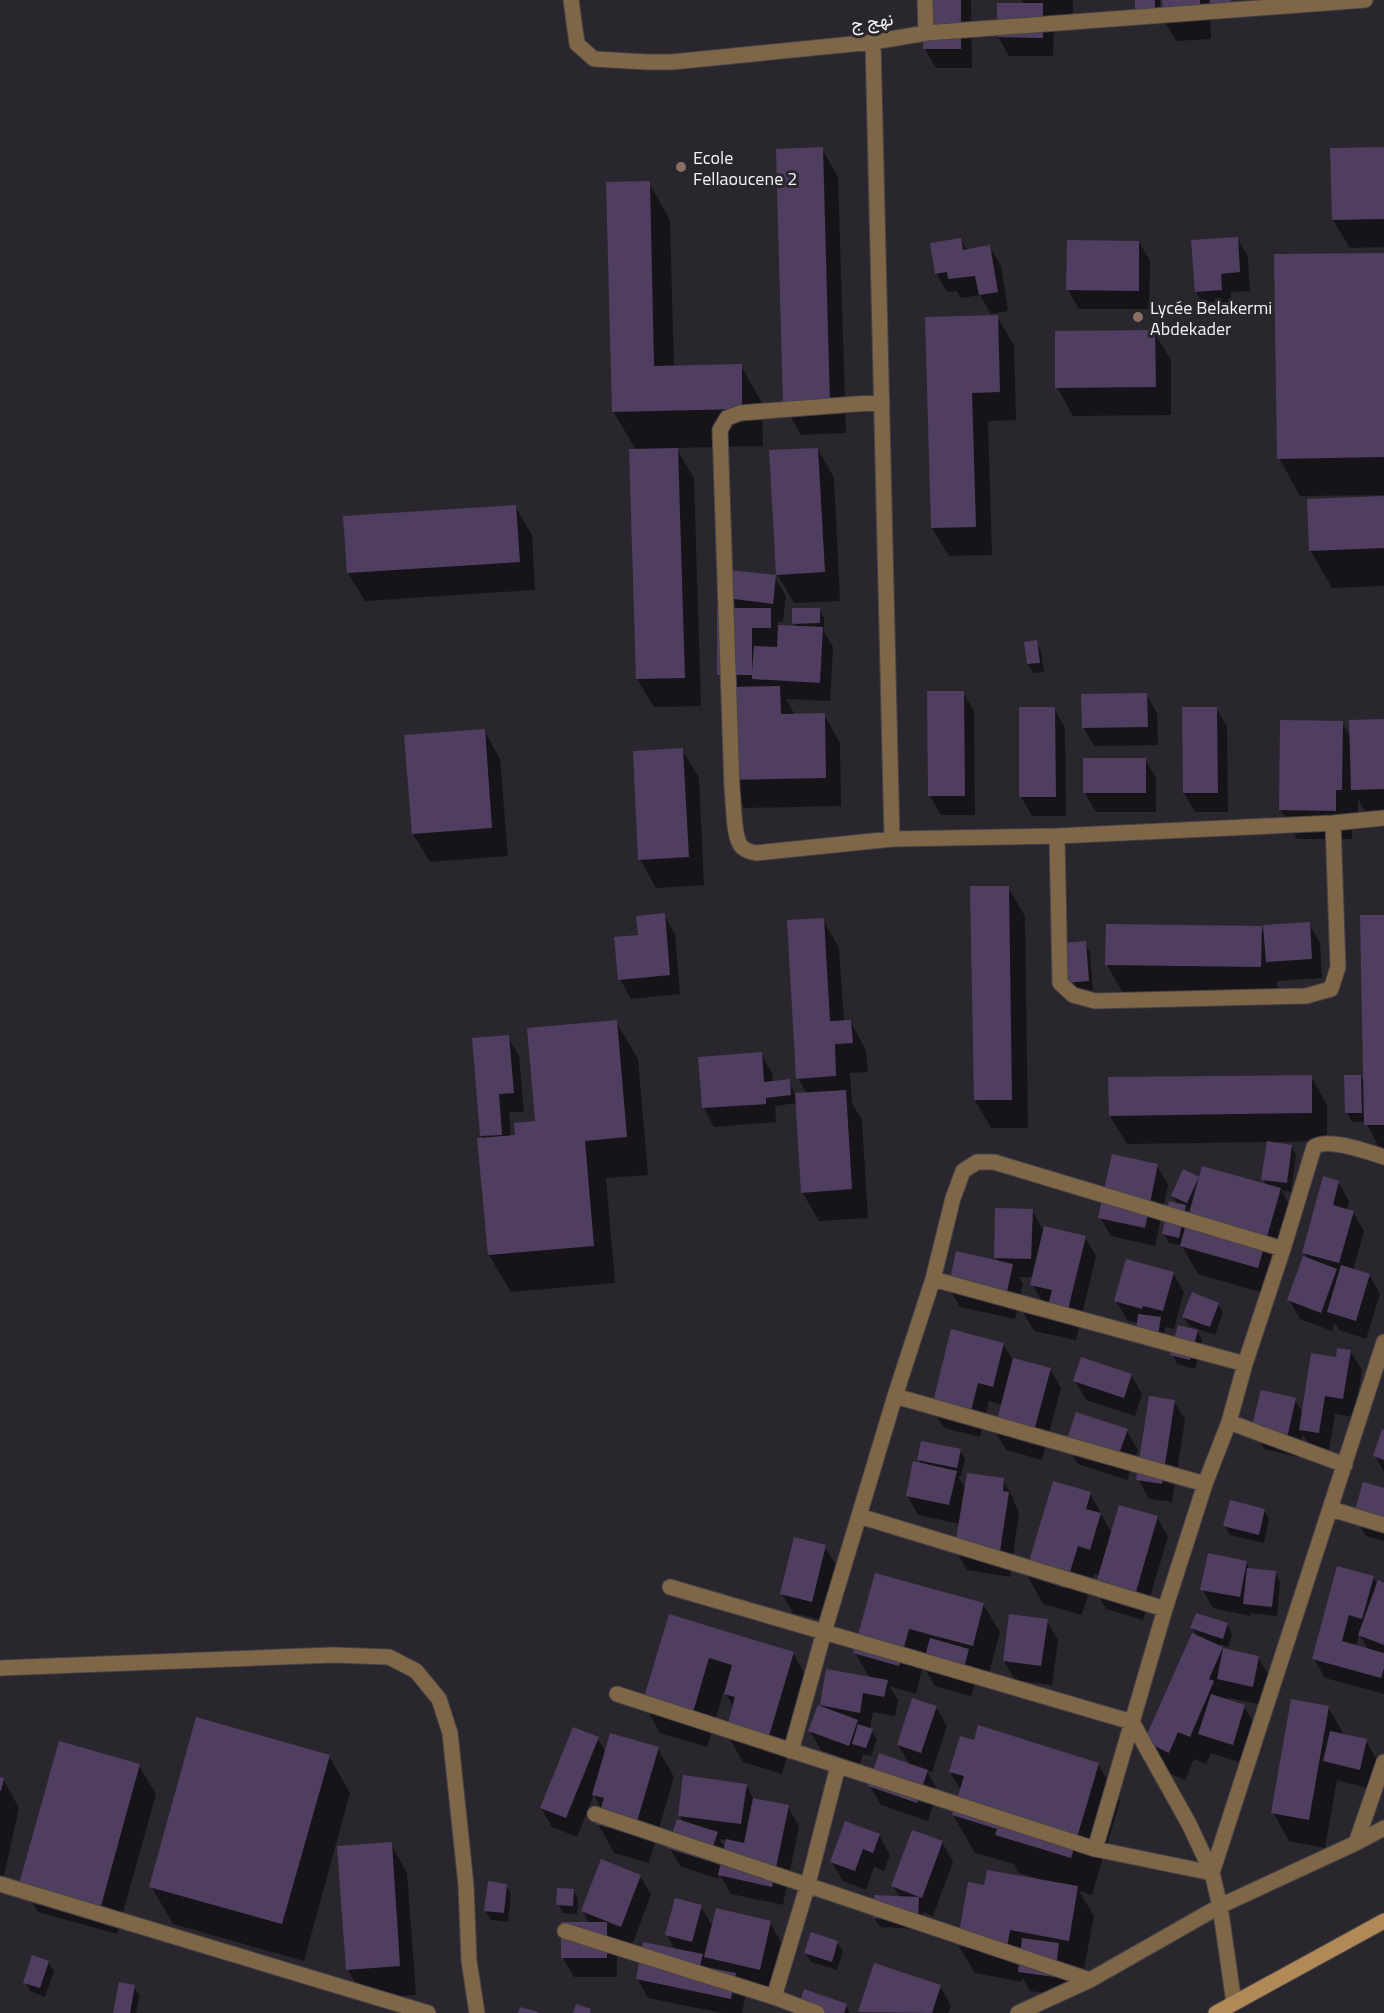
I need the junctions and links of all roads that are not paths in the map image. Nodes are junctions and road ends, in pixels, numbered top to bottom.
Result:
1 (571, 0) edge
2 (925, 0) edge
3 (1365, 0) edge
4 (1282, 4) edge
5 (926, 33) junction
6 (873, 42) junction
7 (882, 402) junction
8 (1384, 818) edge
9 (1332, 823) junction
10 (1057, 836) junction
11 (892, 839) junction
12 (1384, 1157) edge
13 (1283, 1249) junction
14 (933, 1278) junction
15 (1384, 1342) edge
16 (1245, 1364) junction
17 (895, 1396) junction
18 (1229, 1422) junction
19 (1345, 1465) junction
20 (1205, 1484) junction
21 (1331, 1509) junction
22 (859, 1516) junction
23 (1384, 1525) edge
24 (670, 1587) dead end
25 (1165, 1609) junction
26 (824, 1632) junction
27 (0, 1668) edge
28 (617, 1694) dead end
29 (1132, 1722) junction
30 (791, 1751) junction
31 (1384, 1762) edge
32 (838, 1766) junction
33 (595, 1814) dead end
34 (1384, 1828) edge
35 (1356, 1843) junction
36 (1095, 1849) junction
37 (1212, 1873) junction
38 (0, 1884) edge
39 (808, 1884) junction
40 (1220, 1906) junction
41 (1384, 1921) edge
42 (565, 1931) dead end
43 (1090, 1980) junction
44 (774, 1997) junction
45 (1234, 2002) junction
46 (428, 2013) edge
47 (477, 2013) edge
48 (817, 2013) edge
49 (1018, 2013) edge
50 (1216, 2013) edge

1 - 6 street, نهج ج
2 - 5 street
3 - 4 street, نهج ج
4 - 5 street, نهج ج
5 - 6 street, نهج ج
6 - 7 street
7 - 11 street
7 - 11 street
8 - 9 street
9 - 10 street
9 - 10 street
10 - 11 street
12 - 13 street
13 - 14 street
13 - 16 street
14 - 16 street
14 - 17 street
15 - 19 street
16 - 18 street
17 - 20 street
17 - 22 street
18 - 19 street
18 - 20 street
19 - 21 street
20 - 25 street
21 - 23 street
21 - 37 street
22 - 25 street
22 - 26 street
24 - 26 street
25 - 29 street
26 - 29 street
26 - 30 street
27 - 47 street
28 - 30 street
29 - 36 street
29 - 37 street
30 - 32 street
31 - 35 street
32 - 36 street
32 - 39 street
33 - 39 street
34 - 35 street
35 - 40 street
36 - 37 street
37 - 40 street
38 - 46 street
39 - 43 street
39 - 44 street
40 - 43 street
40 - 45 street
41 - 45 main road
42 - 44 street
43 - 49 street
44 - 48 street
45 - 50 main road

